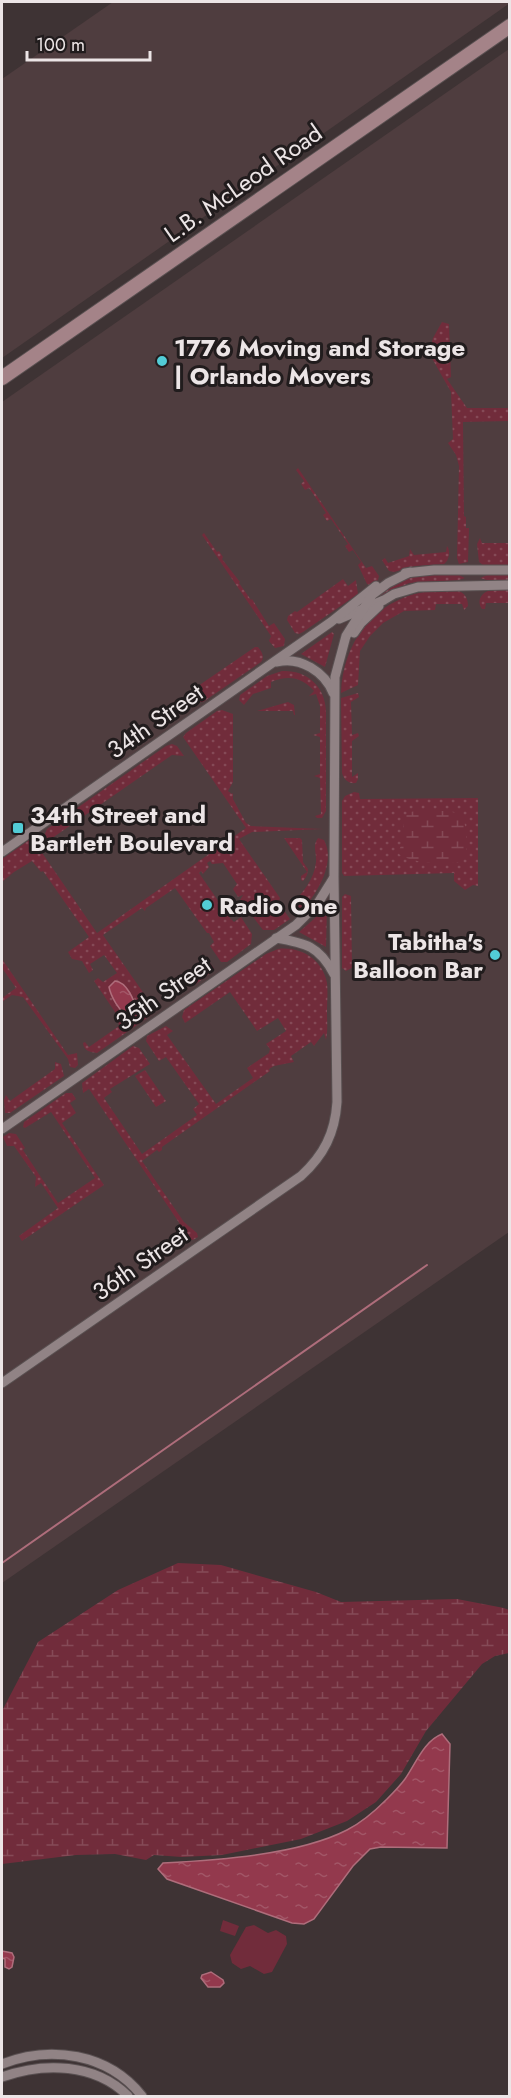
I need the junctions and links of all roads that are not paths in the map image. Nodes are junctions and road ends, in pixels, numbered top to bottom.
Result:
1 (510, 26) edge
2 (2, 378) edge
3 (510, 570) edge
4 (410, 572) junction
5 (510, 585) edge
6 (384, 600) junction
7 (362, 610) junction
8 (331, 622) junction
9 (338, 662) junction
10 (273, 663) junction
11 (334, 695) junction
12 (2, 852) edge
13 (334, 877) junction
14 (276, 938) junction
15 (335, 976) junction
16 (2, 1129) edge
17 (2, 1383) edge
18 (2, 2064) edge
19 (2, 2077) edge
20 (128, 2097) edge
21 (141, 2097) edge

1 - 2 street, L.B. McLeod Road
3 - 4 street, 34th Street
4 - 7 street, 34th Street
4 - 8 street, 34th Street
5 - 6 street, 34th Street
6 - 7 street, 34th Street
6 - 9 street
7 - 8 street, 34th Street
7 - 9 street, 34th Street
8 - 10 street, 34th Street
9 - 11 street, 36th Street
10 - 11 street
10 - 12 street, 34th Street
11 - 13 street, 36th Street
13 - 14 street, 35th Street
13 - 15 street, 36th Street
14 - 15 street
14 - 16 street, 35th Street
15 - 17 street, 36th Street
18 - 21 street
19 - 20 street

